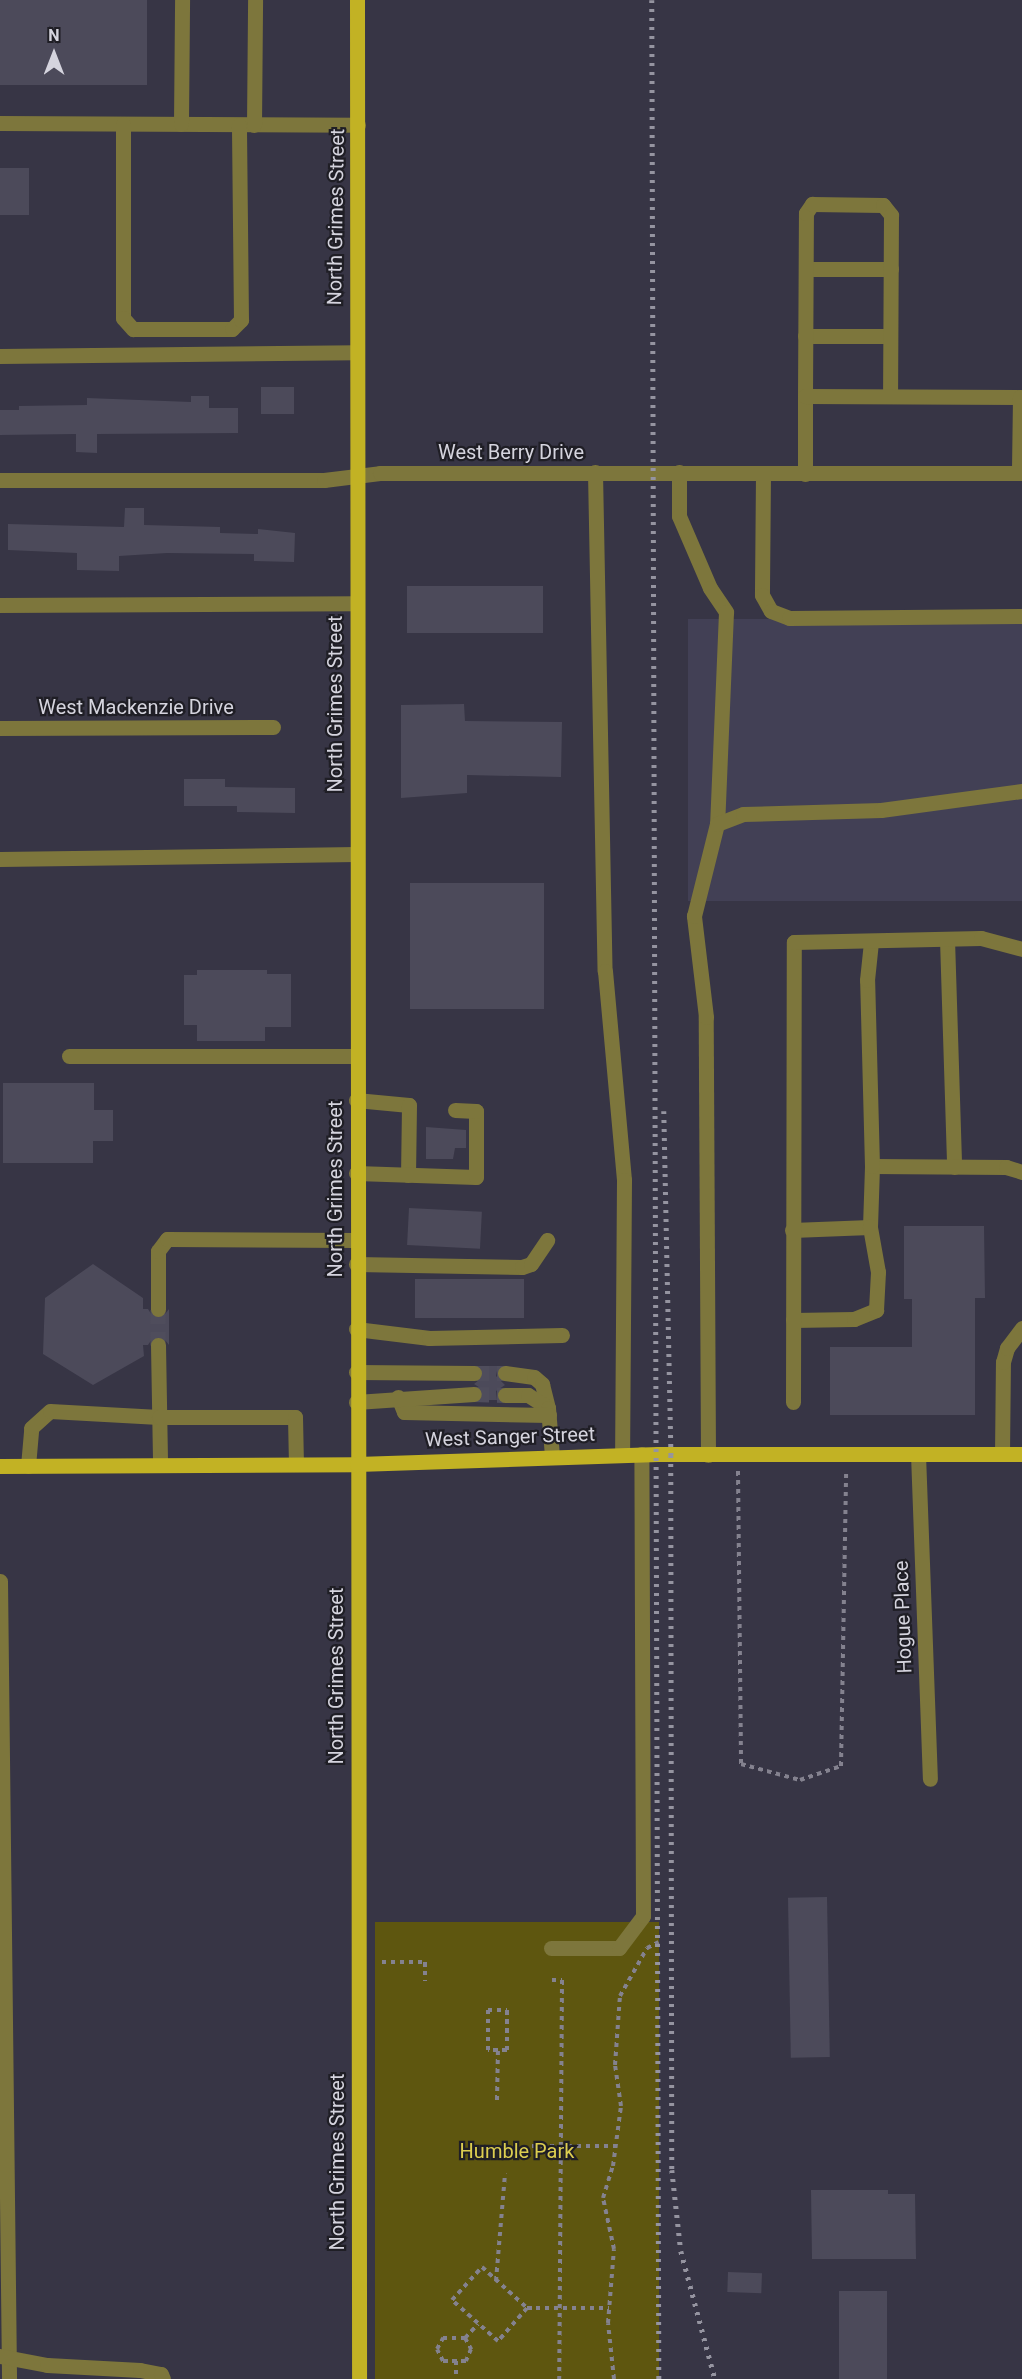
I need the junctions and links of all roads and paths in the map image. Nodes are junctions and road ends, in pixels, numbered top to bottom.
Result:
1 (182, 0) edge
2 (255, 0) edge
3 (357, 0) edge
4 (0, 123) edge
5 (123, 124) junction
6 (181, 124) junction
7 (247, 125) junction
8 (358, 125) junction
9 (806, 269) junction
10 (891, 269) junction
11 (805, 336) junction
12 (890, 336) junction
13 (356, 352) junction
14 (0, 356) edge
15 (805, 396) junction
16 (890, 396) junction
17 (1021, 397) edge
18 (595, 472) junction
19 (680, 472) junction
20 (1021, 473) edge
21 (763, 474) junction
22 (804, 474) junction
23 (355, 476) junction
24 (0, 480) edge
25 (356, 603) junction
26 (0, 605) edge
27 (1022, 616) edge
28 (273, 727) dead end
29 (0, 728) edge
30 (1022, 791) edge
31 (717, 824) junction
32 (356, 854) junction
33 (0, 860) edge
34 (947, 939) junction
35 (871, 941) junction
36 (1022, 950) edge
37 (69, 1056) dead end
38 (357, 1056) junction
39 (357, 1100) junction
40 (455, 1110) dead end
41 (872, 1166) junction
42 (954, 1167) junction
43 (1022, 1172) edge
44 (357, 1173) junction
45 (408, 1175) junction
46 (870, 1227) junction
47 (792, 1230) junction
48 (357, 1240) junction
49 (547, 1240) dead end
50 (357, 1264) junction
51 (158, 1309) tunnel mouth
52 (793, 1320) junction
53 (1022, 1328) edge
54 (357, 1329) junction
55 (562, 1335) dead end
56 (158, 1345) tunnel mouth
57 (357, 1372) junction
58 (474, 1373) tunnel mouth
59 (505, 1373) tunnel mouth
60 (474, 1395) tunnel mouth
61 (505, 1395) tunnel mouth
62 (398, 1397) junction
63 (357, 1402) junction
64 (793, 1402) dead end
65 (549, 1412) junction
66 (159, 1417) junction
67 (641, 1454) junction
68 (846, 1454) junction
69 (918, 1454) junction
70 (1002, 1454) junction
71 (1022, 1454) edge
72 (622, 1455) junction
73 (708, 1455) junction
74 (738, 1455) junction
75 (552, 1456) junction
76 (296, 1464) junction
77 (357, 1464) junction
78 (160, 1465) junction
79 (0, 1466) edge
80 (28, 1466) junction
81 (0, 1581) edge
82 (930, 1779) dead end
83 (2, 1849) edge
84 (659, 1942) dead end
85 (551, 1948) dead end
86 (382, 1962) dead end
87 (552, 1980) dead end
88 (425, 1981) dead end
89 (498, 2050) junction
90 (497, 2100) dead end
91 (532, 2146) dead end
92 (561, 2146) junction
93 (616, 2146) junction
94 (505, 2173) dead end
95 (496, 2281) junction
96 (527, 2308) junction
97 (560, 2308) junction
98 (609, 2308) junction
99 (478, 2324) junction
100 (465, 2338) junction
101 (5, 2356) edge
102 (456, 2361) junction
103 (9, 2379) edge
104 (163, 2379) edge
105 (359, 2379) edge
106 (456, 2379) edge
107 (559, 2379) edge
108 (614, 2379) edge

1 - 6 street
2 - 7 street
3 - 8 main road, North Grimes Street
4 - 5 street
5 - 6 street
5 - 7 street
6 - 7 street
7 - 8 street
8 - 13 main road, North Grimes Street
9 - 10 street
9 - 10 street
9 - 11 street
10 - 12 street
11 - 12 street
11 - 15 street
12 - 16 street
13 - 14 street
13 - 23 main road, North Grimes Street
15 - 16 street
15 - 22 street
16 - 17 street
17 - 20 street
18 - 19 street, West Berry Drive
18 - 23 street, West Berry Drive
18 - 72 street
19 - 21 street, West Berry Drive
19 - 31 street
20 - 22 street, West Berry Drive
21 - 22 street, West Berry Drive
21 - 27 street
23 - 24 street, West Berry Drive
23 - 25 main road, North Grimes Street
25 - 26 street
25 - 32 main road, North Grimes Street
28 - 29 street, West Mackenzie Drive
30 - 31 street
31 - 73 street
32 - 33 street
32 - 38 main road, North Grimes Street
34 - 35 street
34 - 36 street
34 - 42 street
35 - 41 street
35 - 47 street
37 - 38 street
38 - 39 main road, North Grimes Street
39 - 44 main road, North Grimes Street
39 - 45 street
40 - 45 street
41 - 42 street
41 - 46 street
42 - 43 street
44 - 45 street
44 - 48 main road, North Grimes Street
46 - 47 street
46 - 52 street
47 - 52 street
48 - 50 main road, North Grimes Street
48 - 51 street
49 - 50 street
50 - 54 main road, North Grimes Street
52 - 64 street
53 - 70 street
54 - 55 street
54 - 57 main road, North Grimes Street
56 - 66 street
57 - 58 street
57 - 63 main road, North Grimes Street
59 - 65 street
60 - 62 street
61 - 65 street
62 - 63 street
62 - 65 street
63 - 77 main road, North Grimes Street
65 - 75 street
66 - 76 street
66 - 78 street
66 - 80 street
67 - 72 main road, West Sanger Street
67 - 73 main road, West Sanger Street
67 - 85 street
68 - 69 main road, West Sanger Street
68 - 74 main road, West Sanger Street
68 - 74 path
69 - 70 main road, West Sanger Street
69 - 82 street, Hogue Place
70 - 71 main road, West Sanger Street
72 - 75 main road, West Sanger Street
73 - 74 main road, West Sanger Street
75 - 77 main road, West Sanger Street
76 - 77 main road, West Sanger Street
76 - 78 main road, West Sanger Street
77 - 105 main road, North Grimes Street
78 - 80 main road, West Sanger Street
79 - 80 main road, West Sanger Street
81 - 83 street
83 - 101 street
84 - 93 path
86 - 88 path
87 - 92 path
89 - 89 path
89 - 90 path
91 - 92 path
92 - 93 path
92 - 97 path
93 - 98 path
94 - 95 path
95 - 96 path
95 - 99 path
96 - 97 path
96 - 99 path
97 - 98 path
97 - 107 path
98 - 108 path
99 - 100 path
100 - 102 path
100 - 102 path
101 - 103 street
101 - 104 street
102 - 106 path

